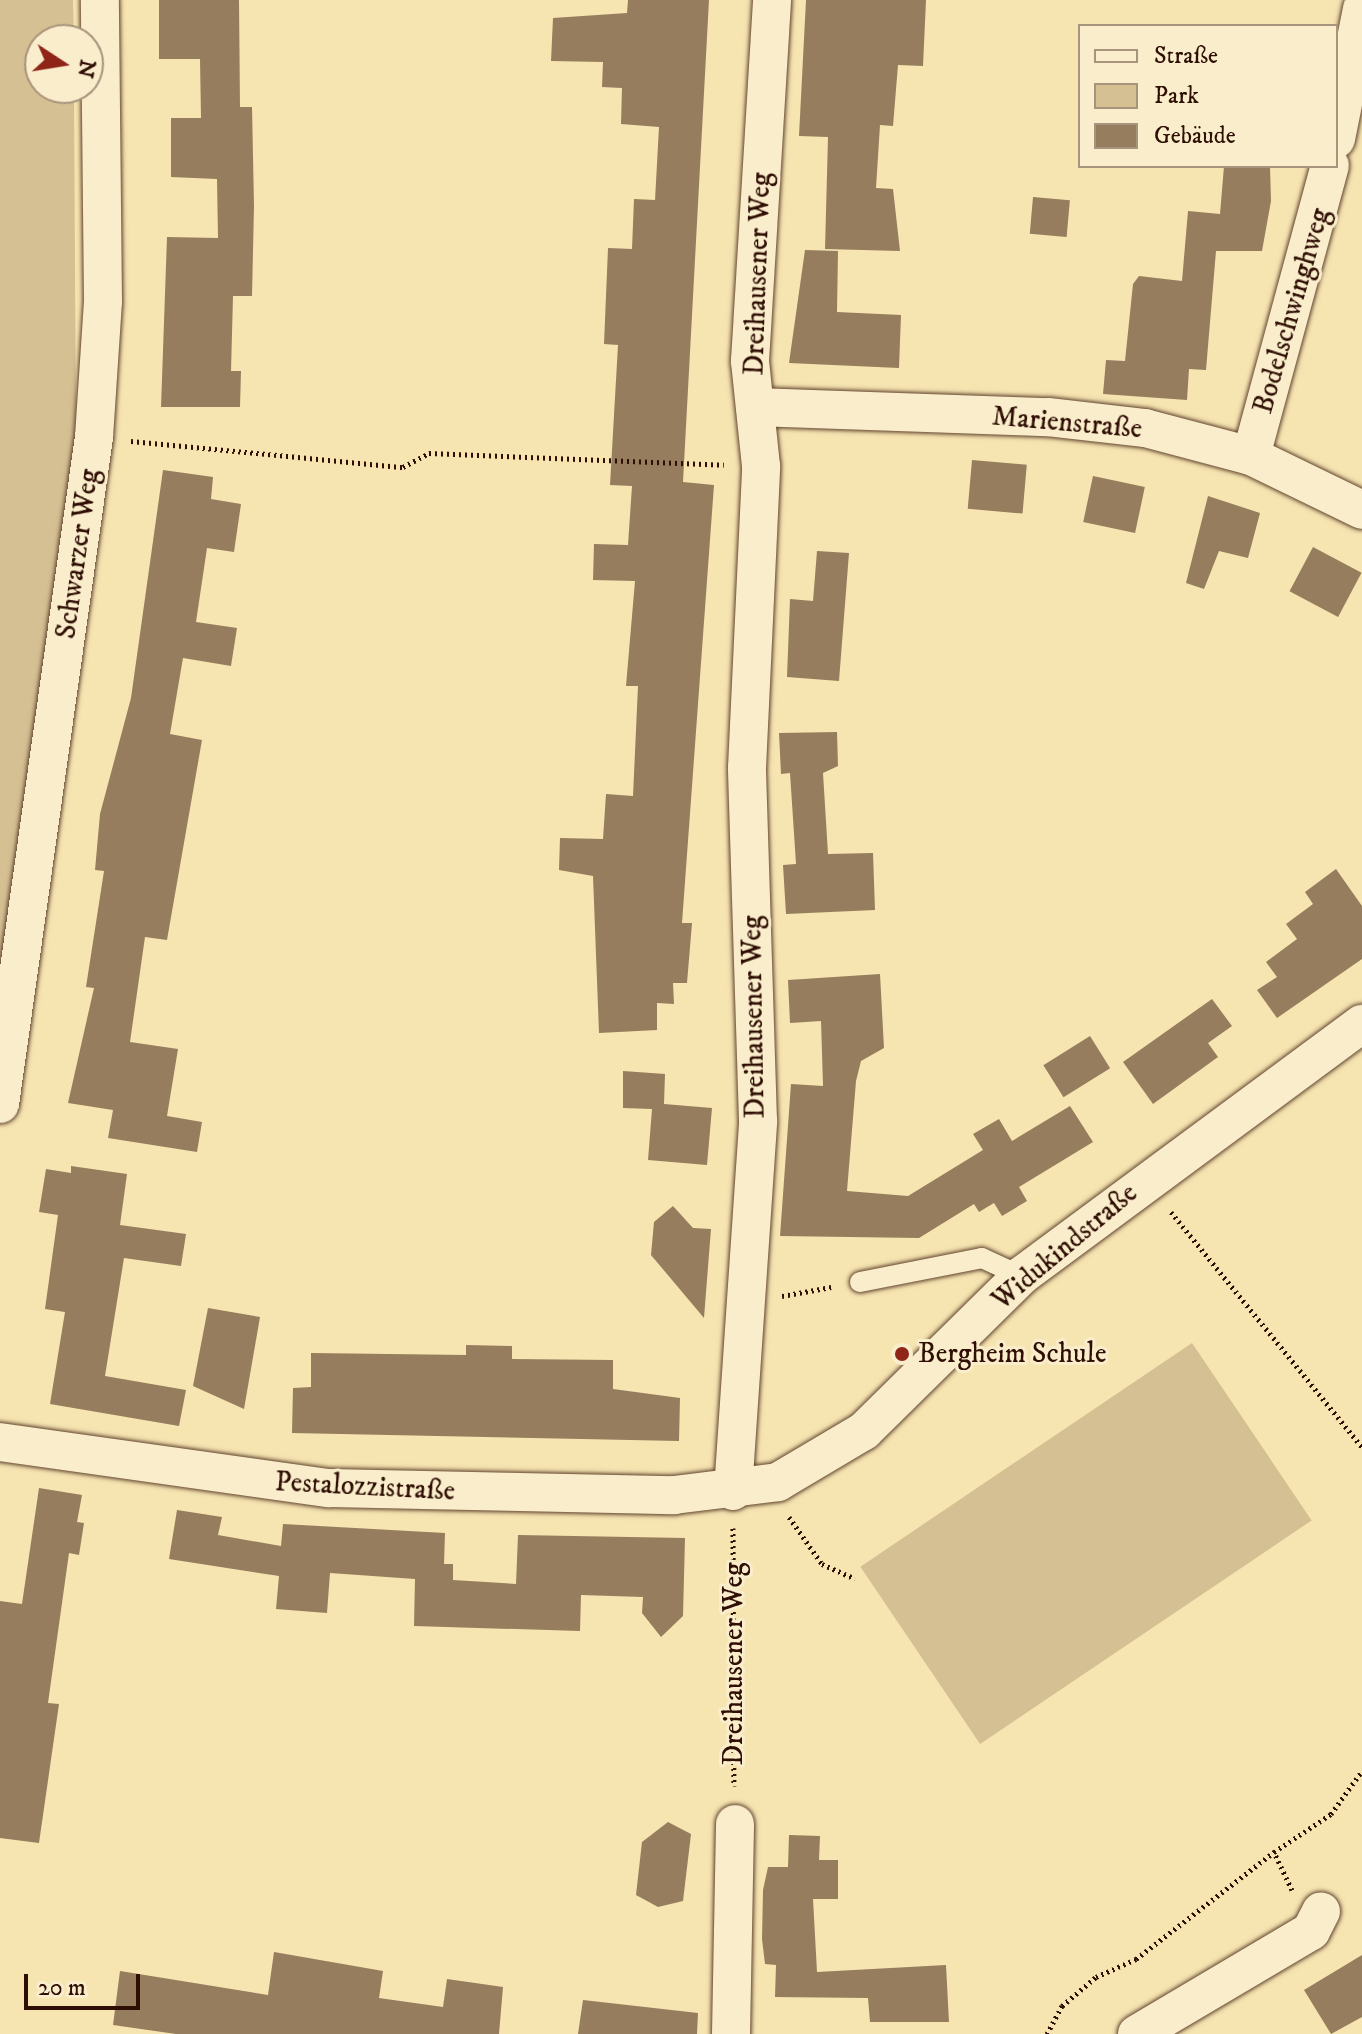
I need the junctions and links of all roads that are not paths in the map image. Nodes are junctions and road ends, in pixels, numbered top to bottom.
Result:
1 (100, 0) edge
2 (772, 0) edge
3 (1362, 9) edge
4 (1338, 129) edge
5 (1329, 168) edge
6 (755, 407) junction
7 (1251, 456) junction
8 (1362, 510) edge
9 (1362, 1024) edge
10 (0, 1104) edge
11 (1021, 1276) junction
12 (860, 1282) road end
13 (0, 1442) edge
14 (733, 1491) junction
15 (735, 1824) road end
16 (1316, 1921) road end
17 (731, 2034) edge
18 (1137, 2034) edge

1 - 10 street, Schwarzer Weg
2 - 6 street, Dreihausener Weg
3 - 4 street
5 - 7 street, Bodelschwinghweg
6 - 7 street, Marienstraße
6 - 14 street, Dreihausener Weg
7 - 8 street, Marienstraße
9 - 11 street, Widukindstraße
11 - 12 lane
11 - 14 street, Widukindstraße
13 - 14 street, Pestalozzistraße
15 - 17 street
16 - 18 street

